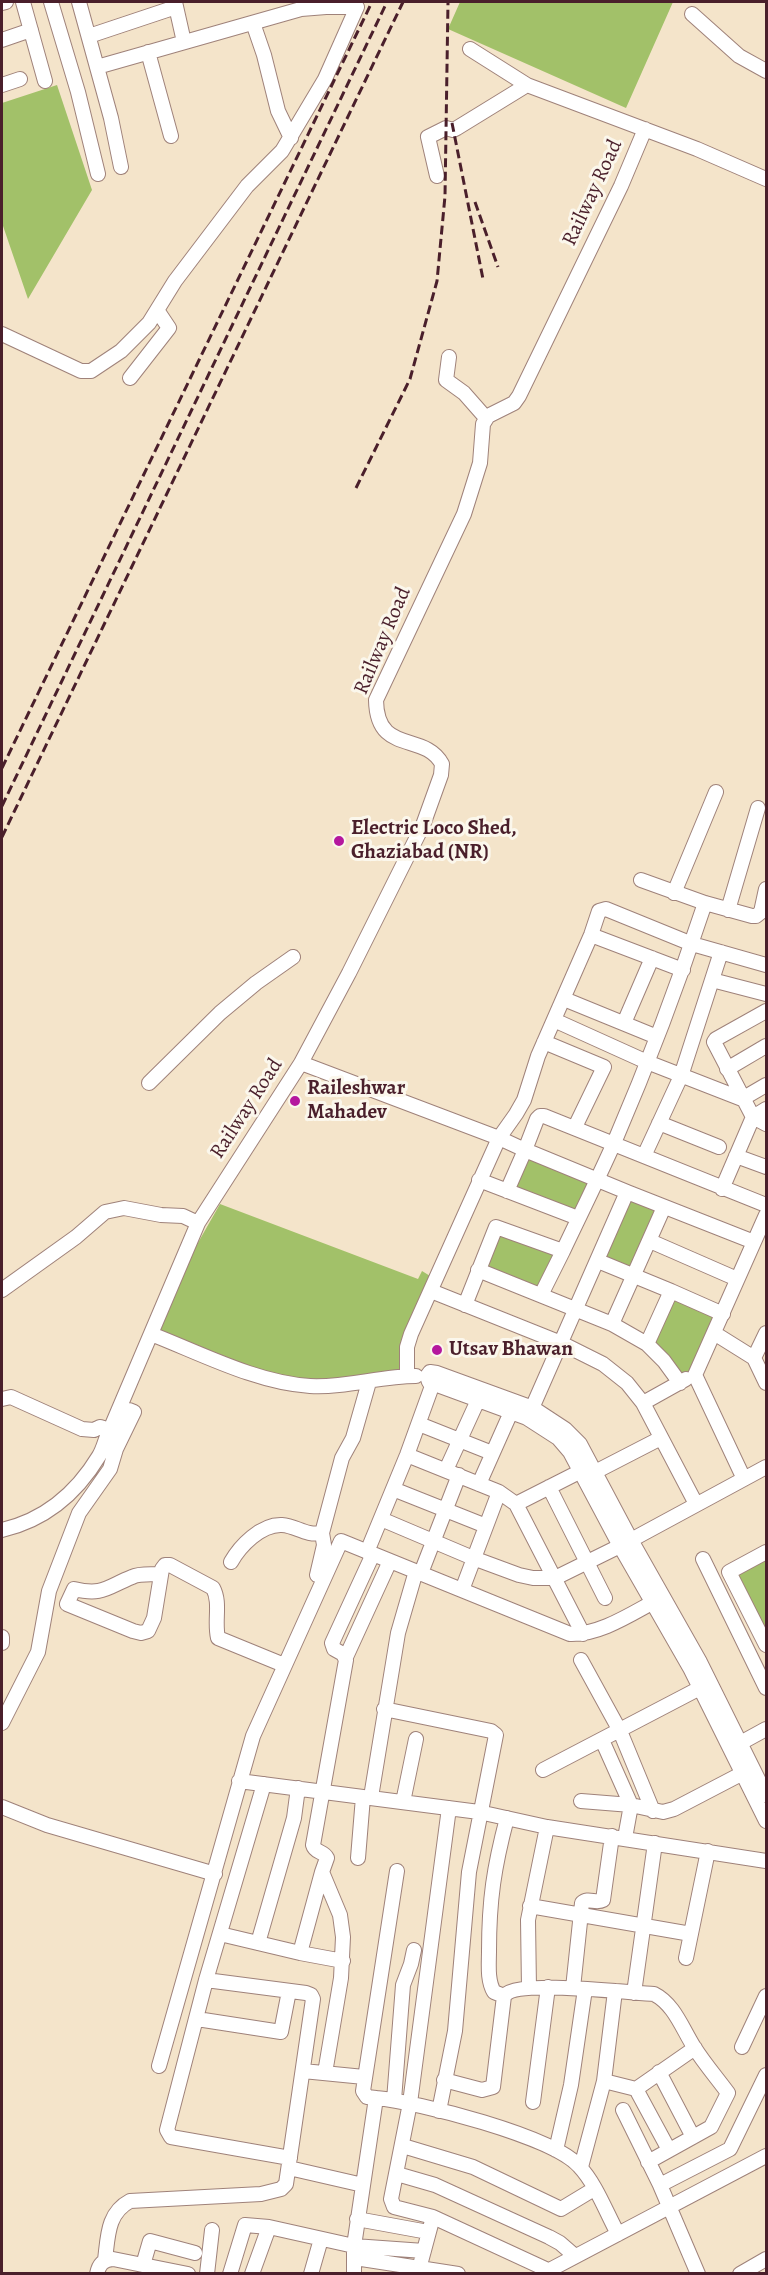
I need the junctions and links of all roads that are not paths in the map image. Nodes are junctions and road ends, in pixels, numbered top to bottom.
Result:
1 (23, 2) edge
2 (51, 2) edge
3 (79, 2) edge
4 (175, 4) edge
5 (325, 4) edge
6 (353, 4) edge
7 (692, 14) dead end
8 (253, 23) junction
9 (31, 30) junction
10 (89, 36) junction
11 (2, 40) edge
12 (184, 42) junction
13 (470, 50) dead end
14 (148, 52) junction
15 (97, 67) junction
16 (766, 71) edge
17 (20, 79) dead end
18 (45, 81) dead end
19 (2, 85) edge
20 (527, 85) junction
21 (645, 129) junction
22 (171, 136) dead end
23 (291, 138) junction
24 (121, 167) dead end
25 (98, 174) dead end
26 (436, 176) dead end
27 (766, 179) edge
28 (157, 310) junction
29 (2, 334) edge
30 (449, 357) dead end
31 (130, 378) dead end
32 (486, 418) junction
33 (716, 792) dead end
34 (758, 808) dead end
35 (641, 880) dead end
36 (766, 891) edge
37 (674, 893) junction
38 (705, 903) junction
39 (728, 910) junction
40 (591, 935) junction
41 (692, 944) junction
42 (721, 952) junction
43 (292, 957) dead end
44 (652, 958) junction
45 (766, 965) edge
46 (683, 970) junction
47 (712, 980) junction
48 (766, 994) edge
49 (564, 999) junction
50 (766, 1011) edge
51 (554, 1020) junction
52 (624, 1023) junction
53 (657, 1037) junction
54 (544, 1042) junction
55 (613, 1046) junction
56 (766, 1046) edge
57 (647, 1062) junction
58 (302, 1063) junction
59 (604, 1067) junction
60 (727, 1069) junction
61 (681, 1076) junction
62 (149, 1083) dead end
63 (766, 1085) edge
64 (742, 1099) junction
65 (766, 1108) edge
66 (753, 1117) junction
67 (659, 1123) junction
68 (766, 1124) edge
69 (575, 1128) junction
70 (499, 1138) junction
71 (613, 1143) junction
72 (719, 1148) dead end
73 (525, 1150) junction
74 (644, 1156) junction
75 (736, 1156) junction
76 (766, 1167) edge
77 (597, 1178) junction
78 (479, 1180) junction
79 (722, 1189) junction
80 (507, 1191) junction
81 (627, 1192) junction
82 (766, 1206) edge
83 (664, 1207) junction
84 (766, 1215) edge
85 (578, 1218) junction
86 (198, 1223) junction
87 (650, 1241) junction
88 (754, 1242) junction
89 (563, 1251) junction
90 (598, 1261) junction
91 (478, 1270) junction
92 (635, 1276) junction
93 (737, 1279) junction
94 (2, 1290) edge
95 (431, 1291) junction
96 (670, 1291) junction
97 (542, 1295) junction
98 (465, 1305) junction
99 (577, 1309) junction
100 (723, 1314) junction
101 (612, 1324) junction
102 (714, 1333) junction
103 (766, 1333) edge
104 (151, 1334) junction
105 (561, 1343) junction
106 (647, 1344) junction
107 (754, 1358) junction
108 (695, 1375) junction
109 (407, 1376) junction
110 (432, 1376) junction
111 (369, 1382) junction
112 (680, 1383) junction
113 (766, 1383) edge
114 (2, 1399) edge
115 (478, 1400) junction
116 (643, 1403) junction
117 (511, 1412) junction
118 (530, 1413) junction
119 (419, 1424) junction
120 (109, 1434) junction
121 (661, 1438) junction
122 (459, 1440) junction
123 (492, 1454) junction
124 (407, 1455) junction
125 (766, 1467) edge
126 (589, 1469) junction
127 (452, 1472) junction
128 (744, 1479) junction
129 (479, 1484) junction
130 (549, 1488) junction
131 (393, 1489) junction
132 (499, 1492) junction
133 (516, 1504) junction
134 (696, 1504) junction
135 (446, 1509) junction
136 (381, 1519) junction
137 (486, 1526) junction
138 (2, 1530) edge
139 (322, 1533) junction
140 (434, 1541) junction
141 (625, 1543) junction
142 (766, 1552) edge
143 (370, 1553) junction
144 (473, 1558) junction
145 (702, 1559) dead end
146 (390, 1561) junction
147 (231, 1562) dead end
148 (586, 1564) junction
149 (419, 1572) junction
150 (160, 1574) junction
151 (555, 1578) junction
152 (462, 1590) junction
153 (605, 1598) dead end
154 (658, 1600) junction
155 (583, 1634) junction
156 (2, 1637) edge
157 (2, 1643) edge
158 (766, 1645) edge
159 (291, 1648) junction
160 (346, 1657) junction
161 (581, 1660) dead end
162 (284, 1665) junction
163 (700, 1688) junction
164 (766, 1688) edge
165 (384, 1709) junction
166 (2, 1723) edge
167 (766, 1729) edge
168 (620, 1731) junction
169 (416, 1739) dead end
170 (602, 1740) junction
171 (735, 1746) junction
172 (543, 1770) dead end
173 (743, 1773) junction
174 (239, 1781) junction
175 (264, 1784) junction
176 (298, 1788) junction
177 (324, 1792) junction
178 (766, 1795) edge
179 (367, 1797) junction
180 (581, 1801) dead end
181 (403, 1802) junction
182 (631, 1805) junction
183 (2, 1807) edge
184 (450, 1808) junction
185 (653, 1811) junction
186 (479, 1812) junction
187 (507, 1818) junction
188 (766, 1821) edge
189 (547, 1827) junction
190 (618, 1837) junction
191 (655, 1843) junction
192 (708, 1851) junction
193 (358, 1858) dead end
194 (766, 1861) edge
195 (397, 1871) dead end
196 (322, 1872) junction
197 (215, 1874) junction
198 (530, 1906) junction
199 (581, 1916) junction
200 (644, 1926) junction
201 (220, 1934) junction
202 (691, 1934) junction
203 (258, 1943) junction
204 (414, 1950) dead end
205 (300, 1953) junction
206 (686, 1958) dead end
207 (343, 1960) junction
208 (206, 1980) junction
209 (548, 1987) junction
210 (529, 1988) junction
211 (579, 1989) junction
212 (289, 1991) junction
213 (615, 1991) junction
214 (634, 1993) junction
215 (504, 1996) junction
216 (766, 1996) edge
217 (196, 2019) junction
218 (695, 2048) junction
219 (742, 2048) dead end
220 (159, 2066) dead end
221 (303, 2071) junction
222 (659, 2072) junction
223 (325, 2073) junction
224 (766, 2075) edge
225 (364, 2076) junction
226 (444, 2080) junction
227 (604, 2081) junction
228 (636, 2089) junction
229 (376, 2098) junction
230 (394, 2100) junction
231 (533, 2102) dead end
232 (410, 2103) junction
233 (623, 2110) dead end
234 (439, 2111) junction
235 (693, 2137) junction
236 (403, 2146) junction
237 (556, 2150) junction
238 (669, 2150) junction
239 (766, 2157) edge
240 (648, 2162) junction
241 (289, 2163) junction
242 (581, 2167) junction
243 (396, 2174) junction
244 (363, 2185) junction
245 (660, 2185) junction
246 (594, 2189) junction
247 (670, 2208) junction
248 (433, 2217) junction
249 (357, 2219) junction
250 (269, 2227) junction
251 (212, 2229) dead end
252 (428, 2232) junction
253 (618, 2234) junction
254 (321, 2239) junction
255 (424, 2251) junction
256 (355, 2252) junction
257 (195, 2253) dead end
258 (575, 2256) junction
259 (766, 2259) edge
260 (105, 2260) junction
261 (143, 2265) junction
262 (422, 2271) edge
263 (546, 2272) edge
264 (97, 2274) edge
265 (188, 2274) edge
266 (207, 2274) edge
267 (230, 2274) edge
268 (252, 2274) edge
269 (311, 2274) edge
270 (354, 2274) edge
271 (459, 2274) edge
272 (698, 2274) edge
273 (740, 2274) edge

1 - 9 street
2 - 25 street
3 - 10 street
4 - 10 street
4 - 12 street
5 - 6 street
5 - 8 street
6 - 23 street
7 - 16 street
8 - 12 street
8 - 23 street
9 - 11 street
9 - 18 street
10 - 15 street
12 - 14 street
13 - 20 street
14 - 15 street
14 - 22 street
15 - 24 street
17 - 19 street
20 - 21 street
20 - 26 street
21 - 27 street
21 - 32 street, Railway Road
23 - 28 street
28 - 29 street
28 - 31 street
30 - 32 street
32 - 58 street, Railway Road
33 - 37 street
34 - 39 street
35 - 37 street
36 - 39 street
37 - 38 street
38 - 39 street
38 - 41 street
40 - 41 street
40 - 44 street
40 - 49 street
41 - 42 street
41 - 46 street
42 - 45 street
42 - 47 street
43 - 62 street
44 - 46 street
44 - 52 street
46 - 53 street
47 - 48 street
47 - 61 street
49 - 51 street
49 - 52 street
50 - 60 street
51 - 54 street
51 - 55 street
52 - 53 street
53 - 57 street
54 - 59 street
54 - 70 street
55 - 57 street
55 - 59 street
56 - 60 street
57 - 61 street
57 - 71 street
58 - 70 street
58 - 86 street, Railway Road
59 - 69 street
60 - 64 street
61 - 64 street
61 - 67 street
63 - 64 street
64 - 66 street
65 - 66 street
66 - 68 street
66 - 75 street
67 - 72 street
67 - 74 street
69 - 71 street
69 - 73 street
70 - 73 street
70 - 78 street
71 - 74 street
71 - 77 street
73 - 77 street
73 - 80 street
74 - 79 street
75 - 76 street
75 - 79 street
77 - 81 street
77 - 85 street
78 - 80 street
78 - 95 street
79 - 82 street
80 - 85 street
81 - 83 street
81 - 90 street
83 - 87 street
83 - 88 street
84 - 88 street
85 - 89 street
86 - 94 street
86 - 104 street, Railway Road
87 - 92 street
87 - 93 street
88 - 93 street
89 - 91 street
89 - 97 street
90 - 92 street
90 - 99 street
91 - 97 street
91 - 98 street
92 - 96 street
92 - 101 street
93 - 100 street
95 - 98 street
95 - 109 street
96 - 100 street
96 - 106 street
97 - 99 street
98 - 105 street
99 - 101 street
99 - 105 street
100 - 102 street
101 - 106 street
102 - 107 street
102 - 108 street
103 - 107 street
104 - 111 street
104 - 120 street, Railway Road
105 - 116 street
105 - 118 street
106 - 112 street
107 - 113 street
108 - 112 street
108 - 128 street
109 - 110 street
109 - 111 street
110 - 115 street
110 - 118 street
110 - 119 street
111 - 139 street
112 - 116 street
114 - 120 street
115 - 117 street
115 - 122 street
116 - 121 street
117 - 118 street
117 - 123 street
118 - 126 street
119 - 122 street
119 - 124 street
120 - 138 street
120 - 166 street
121 - 126 street
121 - 134 street
122 - 123 street
122 - 127 street
123 - 129 street
124 - 127 street
124 - 131 street
125 - 128 street
126 - 130 street
126 - 141 street
127 - 129 street
127 - 135 street
128 - 134 street
129 - 132 street
130 - 133 street
130 - 148 street
131 - 135 street
131 - 136 street
132 - 133 street
132 - 137 street
133 - 151 street
134 - 141 street
135 - 137 street
135 - 140 street
136 - 140 street
136 - 143 street
137 - 144 street
139 - 147 street
139 - 159 street
140 - 144 street
140 - 149 street
141 - 148 street
141 - 154 street
142 - 158 street
143 - 146 street
143 - 159 street
143 - 160 street
144 - 151 street
144 - 152 street
145 - 164 street
146 - 149 street
146 - 160 street
148 - 151 street
148 - 153 street
149 - 152 street
149 - 165 street
150 - 150 street
150 - 162 street
151 - 155 street
152 - 155 street
154 - 155 street
154 - 163 street
154 - 171 street
156 - 157 street
159 - 162 street
160 - 177 street
161 - 168 street
162 - 174 street
163 - 168 street
163 - 171 street
165 - 179 street
165 - 186 street
167 - 171 street
168 - 170 street
168 - 185 street
169 - 181 street
170 - 172 street
170 - 182 street
171 - 173 street
171 - 178 street
173 - 185 street
173 - 188 street
174 - 175 street
174 - 197 street
175 - 176 street
175 - 201 street
176 - 177 street
176 - 203 street
177 - 179 street
177 - 196 street
179 - 181 street
179 - 193 street
180 - 182 street
181 - 184 street
182 - 185 street
182 - 190 street
183 - 197 street
184 - 186 street
184 - 232 street
186 - 187 street
186 - 226 street
187 - 189 street
187 - 215 street
189 - 190 street
189 - 198 street
190 - 191 street
190 - 199 street
191 - 192 street
191 - 200 street
192 - 194 street
192 - 202 street
195 - 225 street
196 - 205 street
196 - 207 street
197 - 220 street
198 - 199 street
198 - 210 street
199 - 200 street
199 - 211 street
200 - 202 street
200 - 214 street
201 - 203 street
201 - 208 street
202 - 206 street
203 - 205 street
204 - 230 street
205 - 207 street
207 - 223 street
208 - 212 street
208 - 217 street
209 - 210 street
209 - 211 street
209 - 231 street
210 - 215 street
211 - 213 street
211 - 237 street
212 - 217 street
212 - 221 street
213 - 214 street
213 - 227 street
214 - 218 street
215 - 226 street
216 - 219 street
217 - 241 street
218 - 222 street
218 - 235 street
221 - 223 street
221 - 241 street
222 - 228 street
222 - 235 street
223 - 225 street
224 - 245 street
225 - 229 street
226 - 234 street
227 - 228 street
227 - 242 street
228 - 238 street
229 - 230 street
229 - 244 street
230 - 232 street
232 - 234 street
232 - 236 street
233 - 240 street
234 - 237 street
235 - 238 street
236 - 243 street
236 - 246 street
237 - 242 street
238 - 240 street
239 - 247 street
240 - 245 street
241 - 244 street
241 - 260 street
242 - 246 street
243 - 248 street
243 - 258 street
244 - 249 street
245 - 247 street
246 - 253 street
247 - 253 street
247 - 272 street
248 - 252 street
248 - 263 street
249 - 252 street
249 - 256 street
250 - 254 street
250 - 267 street
250 - 268 street
251 - 266 street
252 - 255 street
253 - 258 street
254 - 256 street
254 - 269 street
255 - 256 street
255 - 262 street
256 - 262 street
256 - 270 street
257 - 261 street
258 - 263 street
259 - 273 street
260 - 261 street
260 - 264 street
261 - 265 street
262 - 271 street

